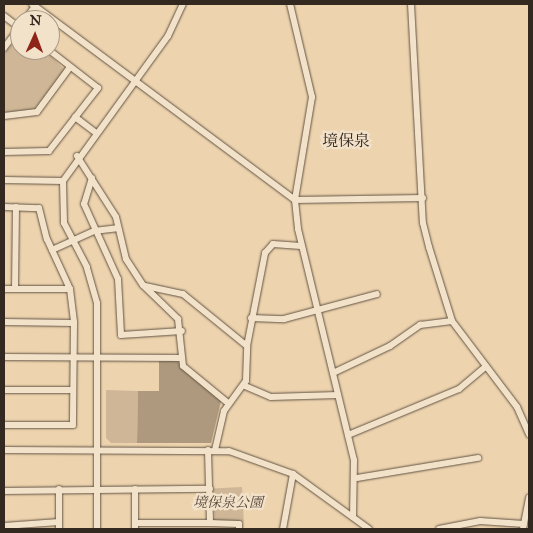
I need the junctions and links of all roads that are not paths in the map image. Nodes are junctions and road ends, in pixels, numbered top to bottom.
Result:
1 (183, 4) edge
2 (290, 4) edge
3 (411, 4) edge
4 (34, 5) edge
5 (60, 59) edge
6 (70, 67) junction
7 (134, 79) junction
8 (4, 116) edge
9 (75, 117) junction
10 (95, 132) junction
11 (4, 152) edge
12 (78, 156) junction
13 (92, 178) junction
14 (4, 180) edge
15 (63, 181) junction
16 (423, 198) junction
17 (295, 200) junction
18 (4, 207) edge
19 (16, 207) junction
20 (117, 228) junction
21 (94, 231) junction
22 (73, 240) junction
23 (301, 246) junction
24 (52, 250) junction
25 (143, 285) junction
26 (15, 289) junction
27 (70, 289) junction
28 (4, 290) edge
29 (377, 294) dead end
30 (317, 309) junction
31 (251, 318) junction
32 (452, 321) junction
33 (4, 322) edge
34 (74, 323) junction
35 (182, 331) junction
36 (247, 346) junction
37 (4, 357) edge
38 (74, 357) junction
39 (98, 357) junction
40 (181, 358) junction
41 (485, 367) junction
42 (333, 373) junction
43 (245, 386) junction
44 (4, 390) edge
45 (73, 390) junction
46 (338, 395) junction
47 (228, 403) junction
48 (4, 425) edge
49 (529, 434) edge
50 (348, 435) junction
51 (4, 450) edge
52 (96, 450) junction
53 (211, 450) junction
54 (478, 458) dead end
55 (293, 474) junction
56 (357, 478) junction
57 (59, 489) junction
58 (97, 489) junction
59 (135, 489) junction
60 (210, 489) junction
61 (4, 491) edge
62 (529, 498) edge
63 (353, 517) junction
64 (210, 524) junction
65 (4, 526) edge
66 (59, 526) edge
67 (135, 526) edge
68 (523, 527) edge
69 (97, 529) edge
70 (239, 529) edge
71 (283, 529) edge
72 (369, 529) edge
73 (439, 529) edge

1 - 7 street
2 - 17 street
3 - 16 street
4 - 7 street
5 - 6 street
6 - 8 street
6 - 9 street
7 - 10 street
7 - 17 street
9 - 10 street
9 - 11 street
10 - 12 street
12 - 13 street
12 - 15 street
13 - 20 street
13 - 21 street
14 - 15 street
15 - 22 street
16 - 17 street
16 - 32 street
17 - 23 street
18 - 19 street
19 - 24 street
19 - 26 street
20 - 21 street
20 - 25 street
21 - 22 street
21 - 35 street
22 - 24 street
22 - 39 street
23 - 30 street
23 - 31 street
24 - 27 street
25 - 35 street
25 - 36 street
26 - 27 street
26 - 28 street
27 - 34 street
29 - 30 street
30 - 31 street
30 - 42 street
31 - 36 street
32 - 41 street
32 - 42 street
33 - 34 street
34 - 38 street
35 - 40 street
36 - 43 street
37 - 38 street
38 - 39 street
38 - 45 street
39 - 40 street
39 - 52 street
40 - 47 street
41 - 49 street
41 - 50 street
42 - 46 street
43 - 46 street
43 - 47 street
44 - 45 street
45 - 48 street
46 - 50 street
47 - 53 street
50 - 56 street
51 - 52 street
52 - 53 street
52 - 58 street
53 - 55 street
53 - 60 street
54 - 56 street
55 - 63 street
55 - 71 street
56 - 63 street
57 - 58 street
57 - 61 street
57 - 66 street
58 - 59 street
58 - 69 street
59 - 60 street
59 - 67 street
60 - 64 street
62 - 68 street
63 - 72 street
64 - 67 street
64 - 70 street
65 - 66 street
68 - 73 street

